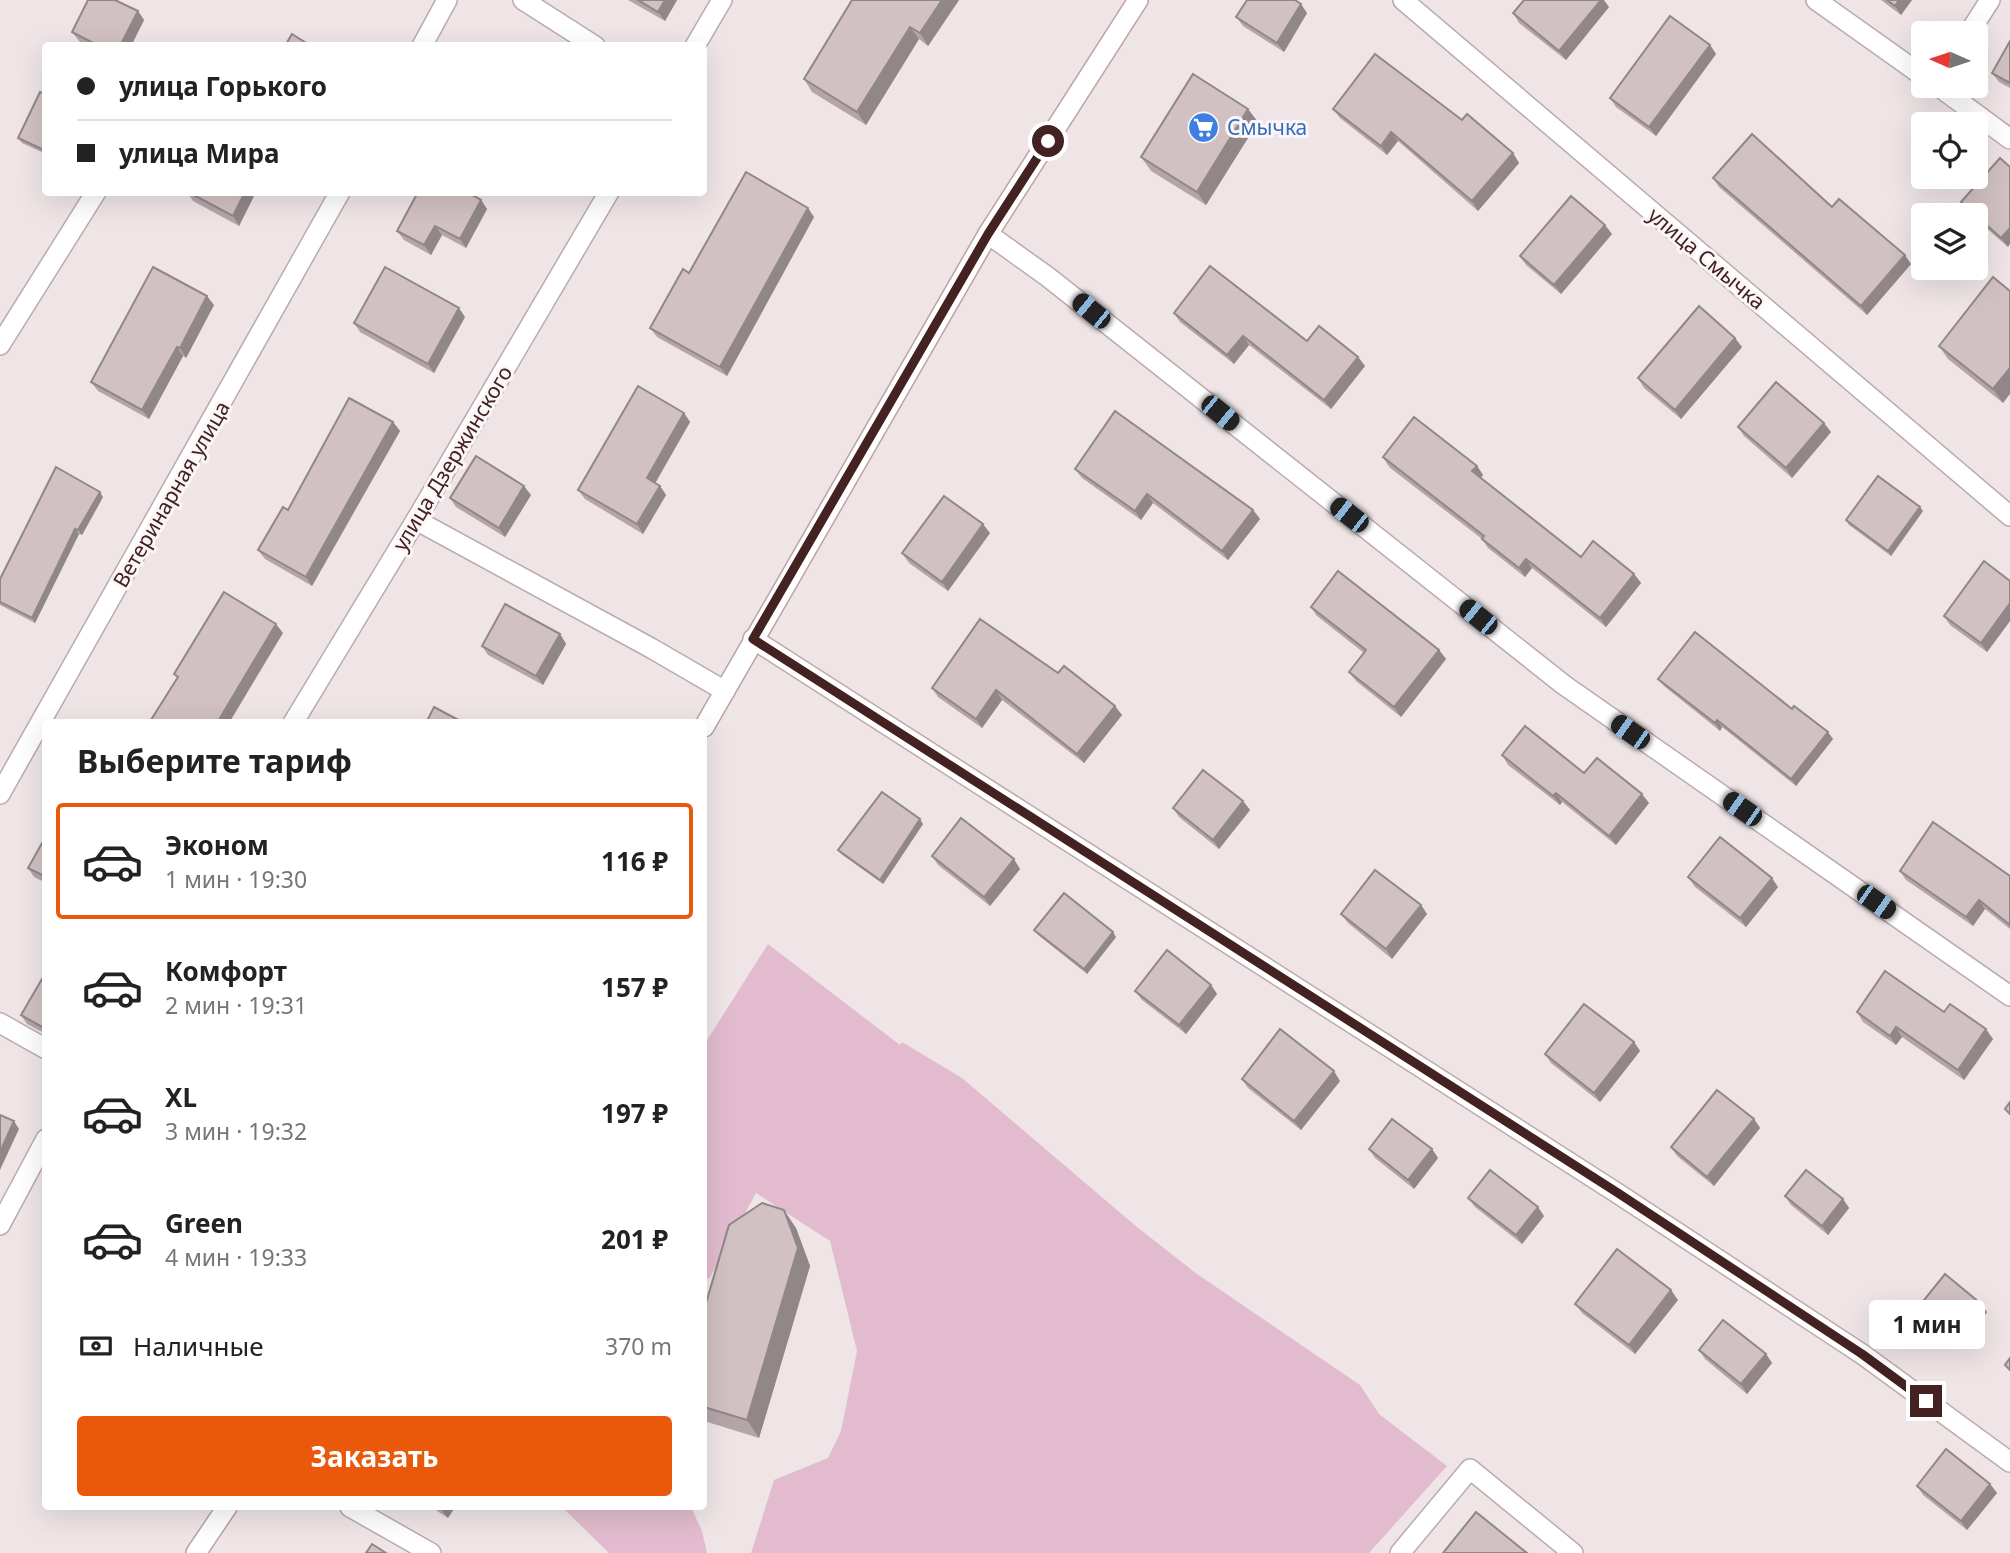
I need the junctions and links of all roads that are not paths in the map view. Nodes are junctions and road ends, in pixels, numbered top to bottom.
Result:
1 (447, 0) edge
2 (523, 0) edge
3 (722, 0) edge
4 (1138, 0) edge
5 (1403, 0) edge
6 (1816, 0) edge
7 (1990, 0) edge
8 (1977, 21) edge
9 (424, 42) edge
10 (589, 42) edge
11 (697, 42) edge
12 (1911, 67) edge
13 (1954, 98) edge
14 (2010, 139) edge
15 (93, 196) edge
16 (338, 196) edge
17 (607, 196) edge
18 (988, 234) junction
19 (0, 345) edge
20 (2010, 516) edge
21 (416, 520) junction
22 (753, 639) junction
23 (725, 691) junction
24 (42, 719) edge
25 (295, 719) edge
26 (42, 720) edge
27 (707, 721) edge
28 (0, 794) edge
29 (2010, 996) edge
30 (0, 1023) edge
31 (42, 1047) edge
32 (42, 1146) edge
33 (0, 1225) edge
34 (2010, 1462) edge
35 (225, 1510) edge
36 (355, 1510) edge
37 (196, 1553) edge
38 (431, 1553) edge
39 (1400, 1553) edge
40 (1573, 1553) edge

1 - 9 street
2 - 10 street
3 - 11 street
4 - 18 street
5 - 20 street, улица Смычка
6 - 12 street
7 - 8 street
13 - 14 street
15 - 19 street
16 - 24 street, Ветеринарная улица
17 - 21 street, улица Дзержинского
18 - 22 street
18 - 29 street
21 - 23 street
21 - 25 street, улица Дзержинского
22 - 23 street
22 - 34 street
23 - 27 street
26 - 28 street, Ветеринарная улица
30 - 31 street
32 - 33 street
35 - 37 street
36 - 38 street
39 - 40 street

